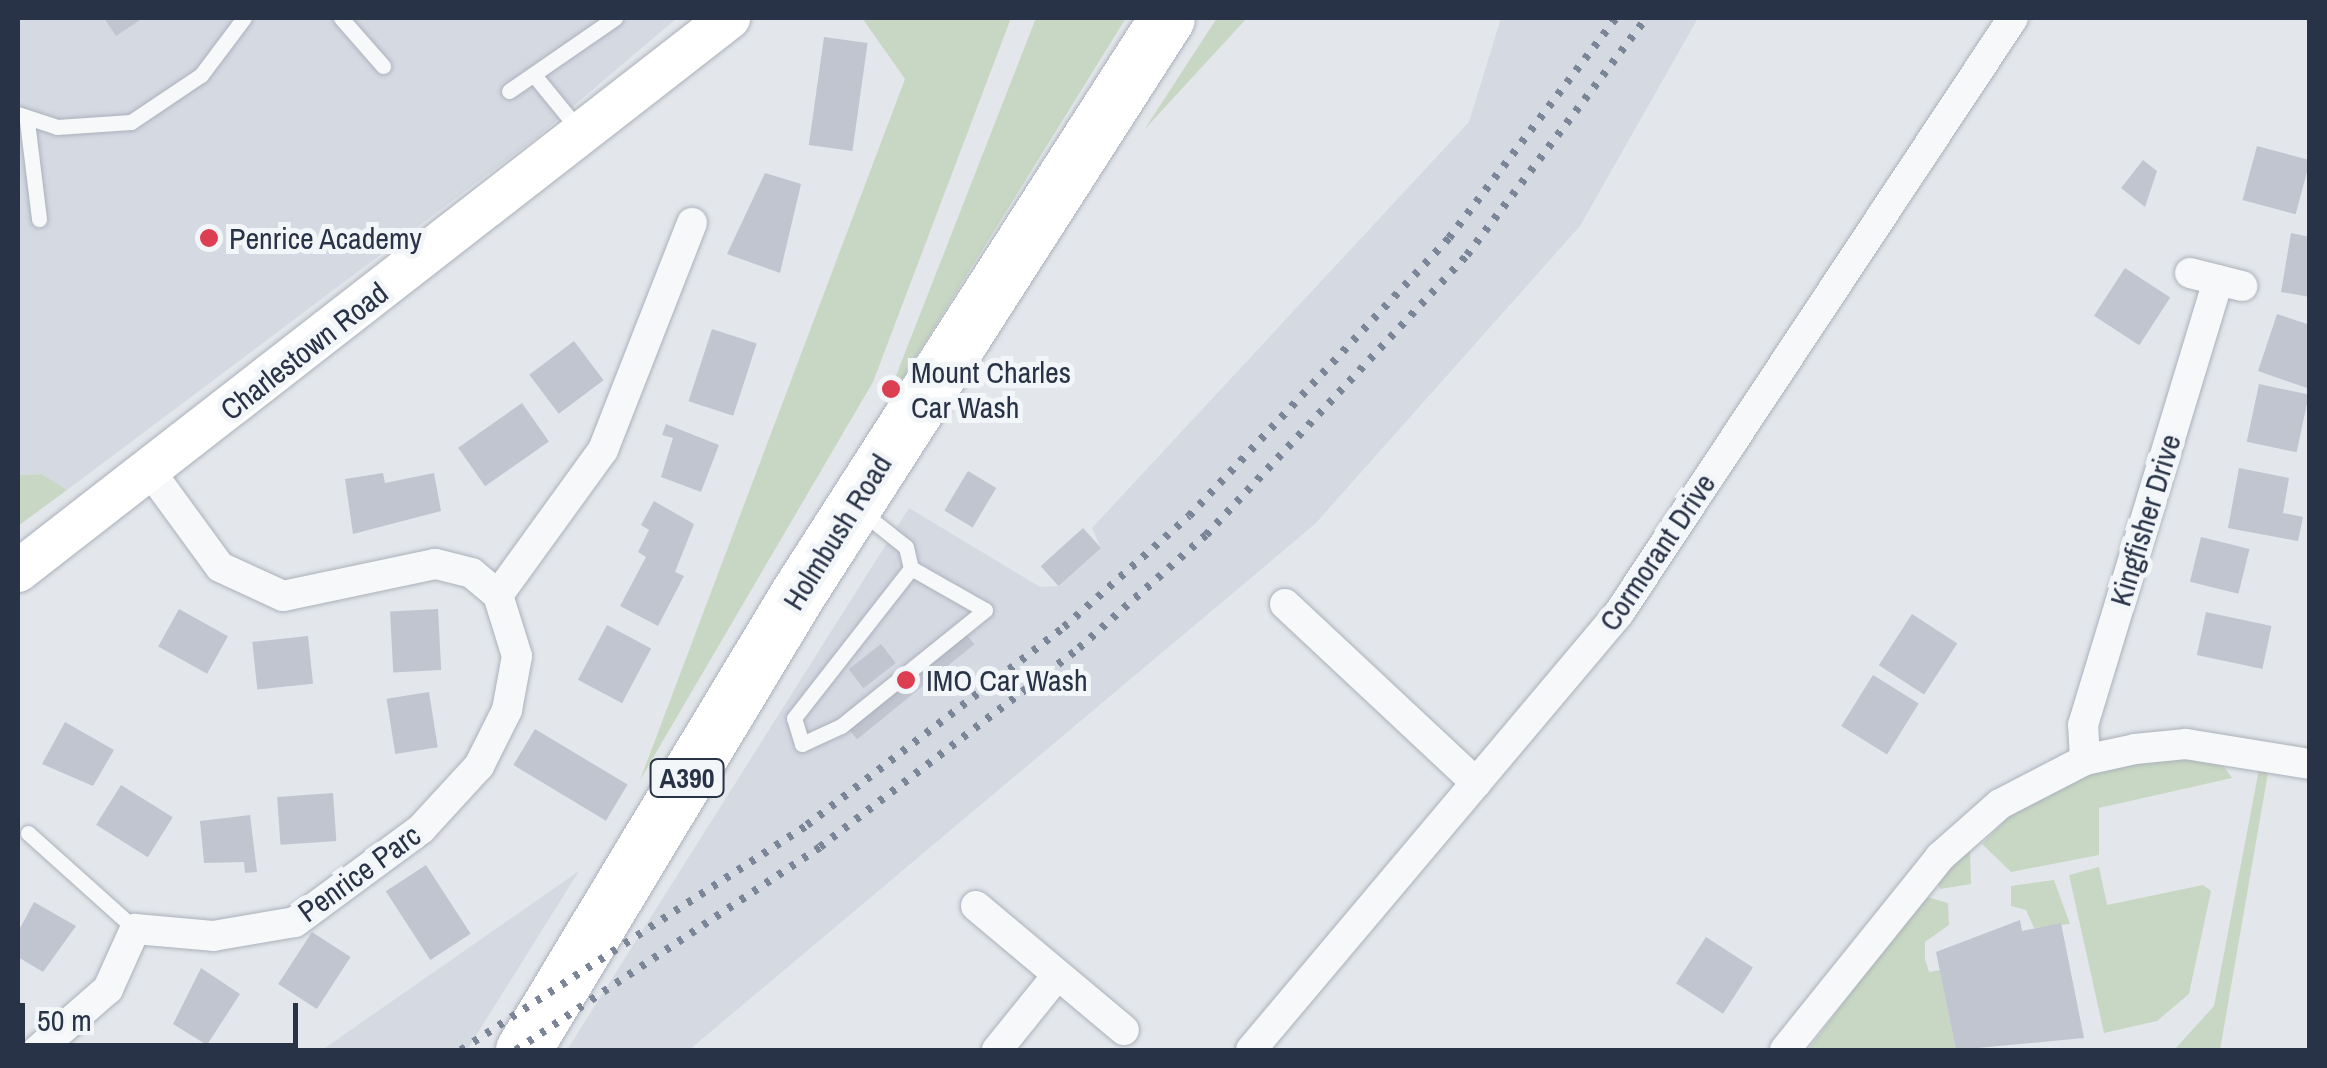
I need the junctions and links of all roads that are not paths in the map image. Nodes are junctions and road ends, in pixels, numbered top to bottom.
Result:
1 (244, 18) edge
2 (341, 18) edge
3 (615, 18) edge
4 (729, 18) edge
5 (2013, 18) edge
6 (1166, 19) edge
7 (383, 66) dead end
8 (534, 74) junction
9 (509, 91) dead end
10 (22, 117) edge
11 (582, 134) junction
12 (38, 219) dead end
13 (692, 223) dead end
14 (2217, 280) dead end
15 (150, 472) junction
16 (853, 506) junction
17 (911, 568) junction
18 (18, 571) edge
19 (498, 595) junction
20 (1285, 604) dead end
21 (2085, 760) junction
22 (2310, 764) edge
23 (1476, 783) junction
24 (28, 833) dead end
25 (976, 906) dead end
26 (135, 928) junction
27 (1056, 977) junction
28 (1124, 1030) dead end
29 (38, 1050) edge
30 (523, 1050) edge
31 (996, 1050) edge
32 (1250, 1050) edge
33 (1785, 1050) edge

1 - 10 lane
2 - 7 lane
3 - 8 lane
4 - 11 street, Charlestown Road
5 - 23 street, Cormorant Drive
6 - 16 highway, Holmbush Road / A390
8 - 9 lane
8 - 11 lane
10 - 12 lane
11 - 15 street, Charlestown Road
13 - 19 street
14 - 21 street, Kingfisher Drive
15 - 18 street, Charlestown Road
15 - 19 street
16 - 17 lane
16 - 30 highway, Holmbush Road / A390
17 - 17 lane
19 - 26 street, Penrice Parc
20 - 23 street
21 - 22 street
21 - 33 street
23 - 32 street, Cormorant Drive
24 - 26 lane
25 - 27 street
26 - 29 street
27 - 28 street
27 - 31 street

